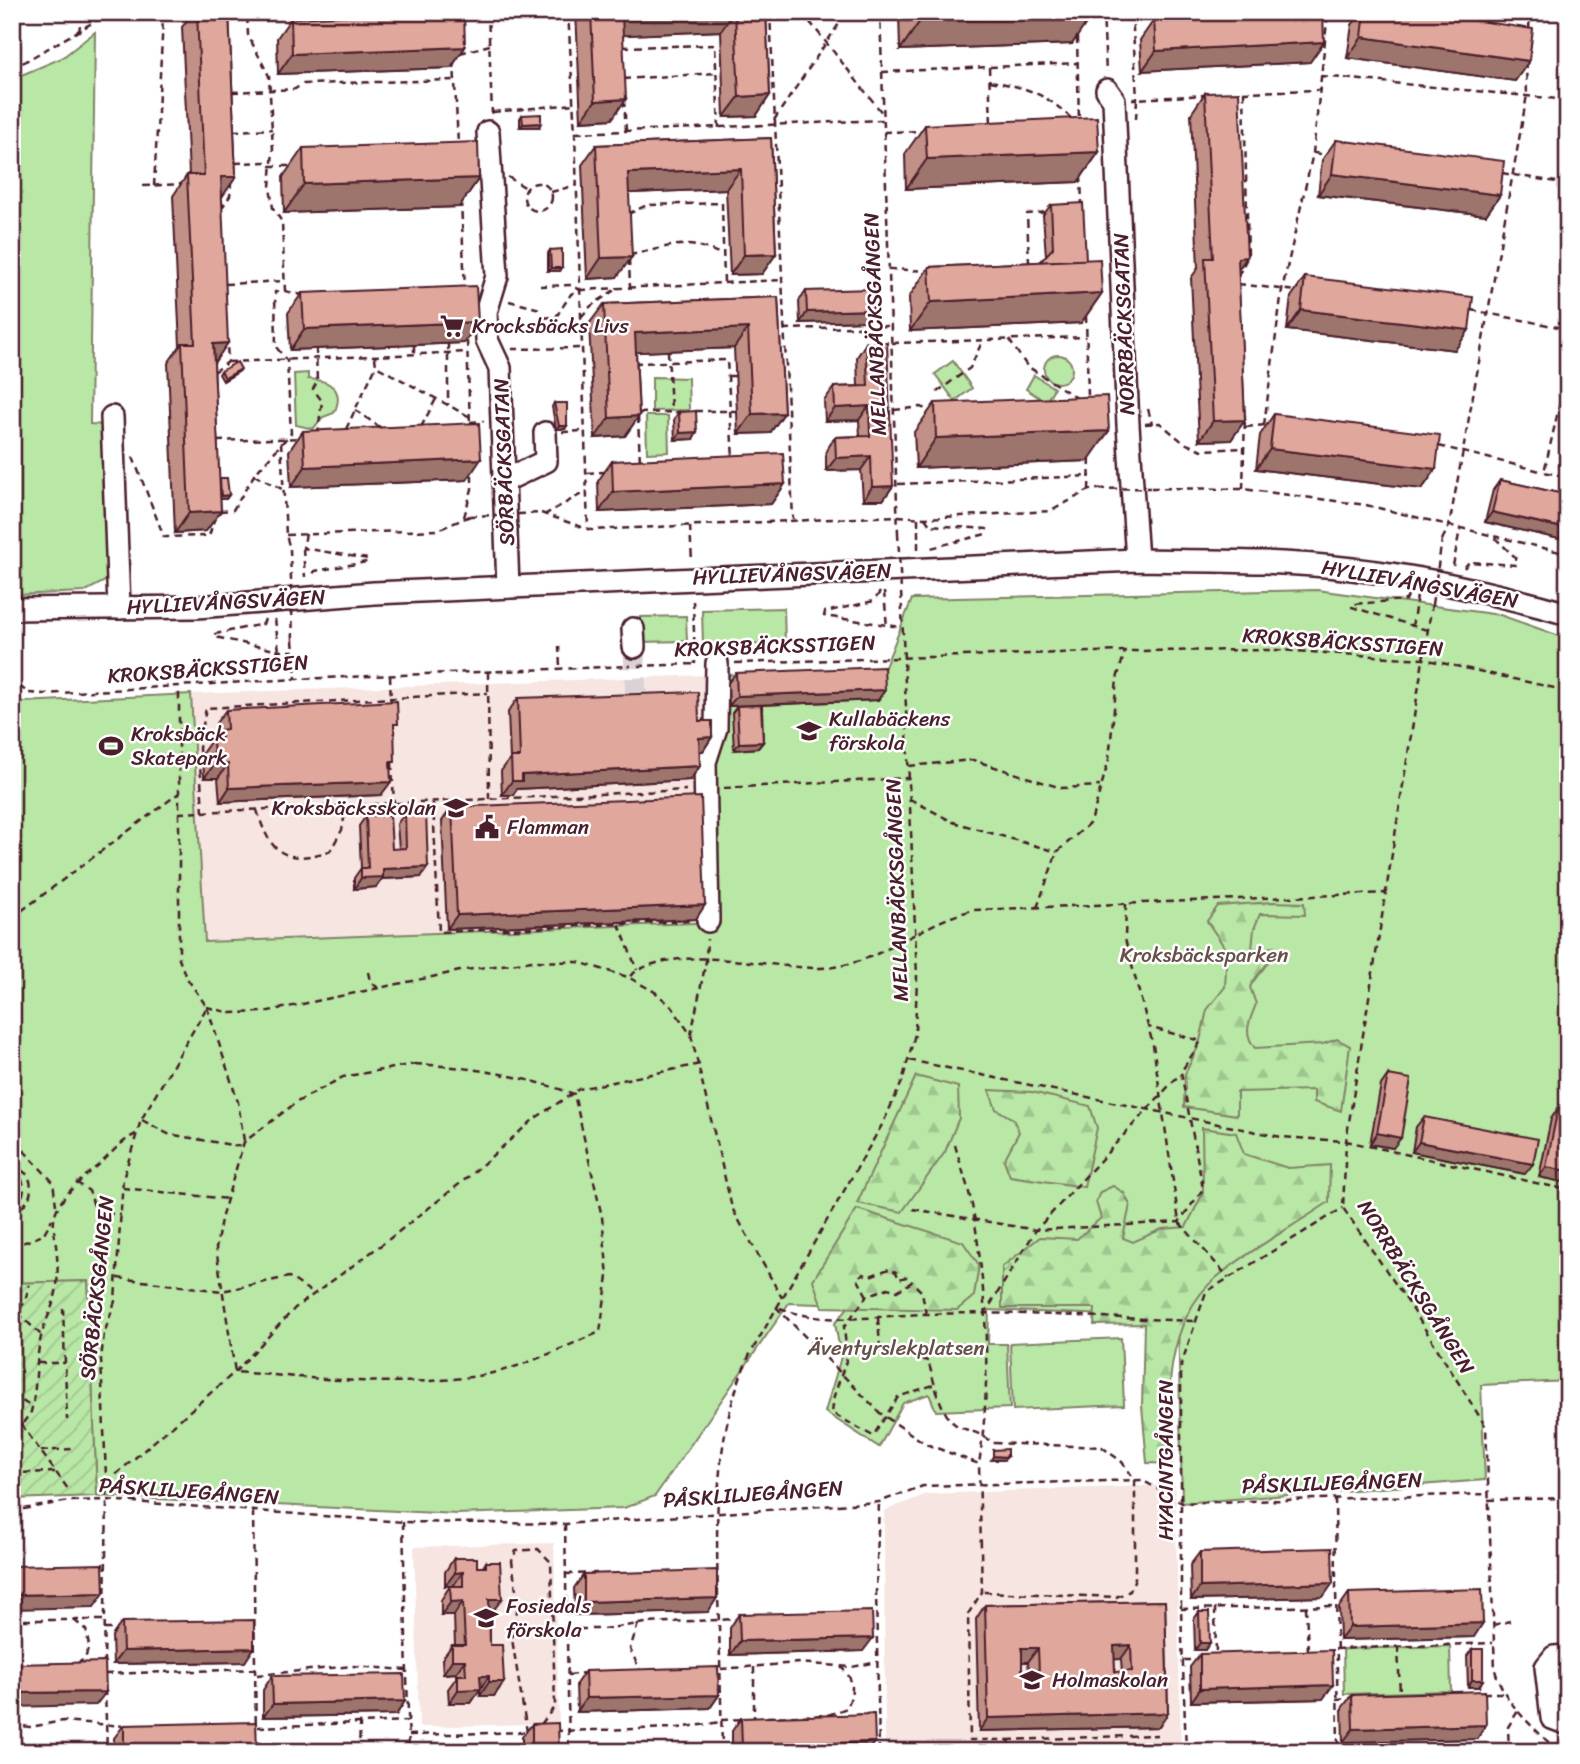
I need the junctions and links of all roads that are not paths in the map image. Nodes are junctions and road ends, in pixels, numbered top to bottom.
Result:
1 (1111, 95) road end
2 (490, 122) road end
3 (112, 417) dead end
4 (554, 433) road end
5 (504, 481) junction
6 (1138, 561) junction
7 (508, 587) junction
8 (12, 608) edge
9 (119, 608) junction
10 (1568, 614) edge
11 (717, 663) road end
12 (699, 704) edge
13 (711, 745) junction
14 (708, 921) edge
15 (1568, 1656) edge
16 (1568, 1724) edge

1 - 6 street, NORRBÄCKSGATAN
2 - 5 street, SÖRBÄCKSGATAN
3 - 9 street
4 - 5 street
5 - 7 street, SÖRBÄCKSGATAN
6 - 7 street, HYLLIEVÅNGSVÄGEN
6 - 10 street, HYLLIEVÅNGSVÄGEN
7 - 9 street, HYLLIEVÅNGSVÄGEN
8 - 9 street, HYLLIEVÅNGSVÄGEN
11 - 13 street
12 - 13 street
13 - 14 street
15 - 16 street

